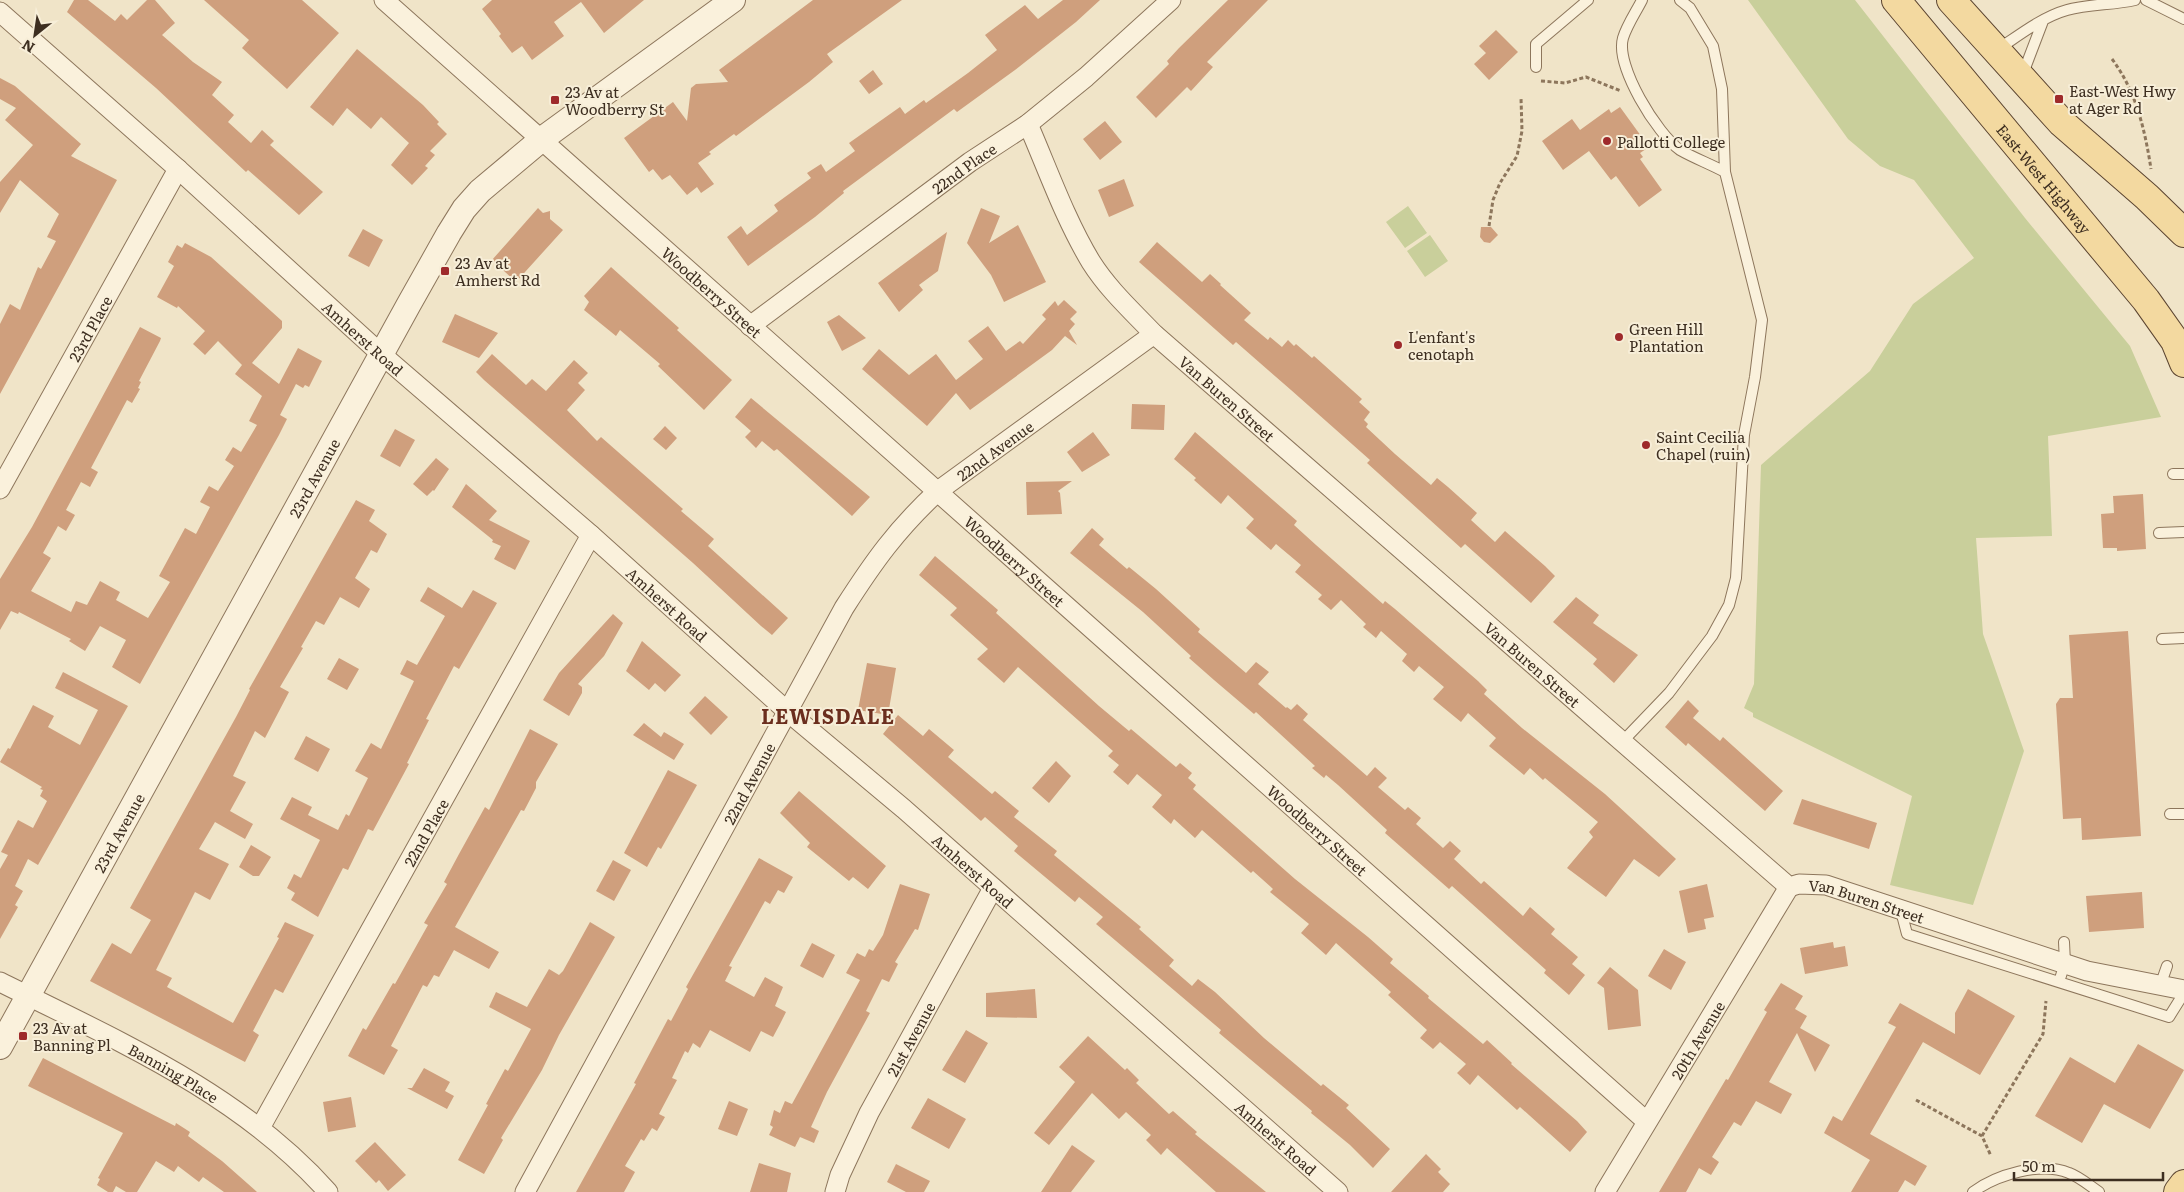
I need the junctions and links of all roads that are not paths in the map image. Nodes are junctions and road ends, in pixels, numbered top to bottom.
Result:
1 (384, 0) edge
2 (733, 0) edge
3 (1171, 0) edge
4 (1588, 0) edge
5 (1642, 0) edge
6 (1680, 0) edge
7 (1896, 0) edge
8 (1952, 0) edge
9 (2136, 0) edge
10 (2146, 0) edge
11 (0, 12) edge
12 (2184, 19) edge
13 (2043, 21) junction
14 (1996, 50) junction
15 (1536, 67) dead end
16 (2021, 78) junction
17 (1028, 124) junction
18 (542, 139) junction
19 (178, 168) junction
20 (1725, 172) junction
21 (2184, 233) edge
22 (750, 326) junction
23 (1154, 334) junction
24 (381, 354) junction
25 (2184, 363) edge
26 (2172, 474) dead end
27 (2184, 474) edge
28 (0, 489) edge
29 (938, 491) junction
30 (2184, 532) edge
31 (2160, 533) dead end
32 (592, 535) junction
33 (2184, 638) edge
34 (2162, 639) dead end
35 (788, 712) junction
36 (1622, 742) junction
37 (2170, 814) dead end
38 (2184, 814) edge
39 (1789, 887) junction
40 (992, 888) junction
41 (1901, 911) junction
42 (2064, 942) dead end
43 (2065, 963) junction
44 (2167, 966) dead end
45 (0, 982) edge
46 (2059, 982) junction
47 (2160, 986) junction
48 (2184, 991) edge
49 (28, 996) junction
50 (0, 1047) edge
51 (1646, 1121) junction
52 (260, 1128) junction
53 (2184, 1184) edge
54 (2184, 1188) edge
55 (328, 1192) edge
56 (525, 1192) edge
57 (835, 1192) edge
58 (1338, 1192) edge
59 (1605, 1192) edge
60 (1973, 1192) edge
61 (2099, 1192) edge
62 (2179, 1192) edge

1 - 18 street, Woodberry Street
2 - 18 street, 23rd Avenue
3 - 17 street, 22nd Place
4 - 15 lane
5 - 20 lane
6 - 20 lane
7 - 25 main road, East-West Highway
8 - 14 main road
9 - 13 lane
10 - 12 lane
11 - 19 street, Amherst Road
13 - 14 lane
13 - 16 lane
14 - 16 main road
16 - 21 main road
17 - 22 street, 22nd Place
17 - 23 street, Van Buren Street
18 - 22 street, Woodberry Street
18 - 24 street, 23rd Avenue
19 - 24 street, Amherst Road
19 - 28 street, 23rd Place
20 - 36 lane
22 - 29 street, Woodberry Street
23 - 29 street, 22nd Avenue
23 - 36 street, Van Buren Street
24 - 32 street, Amherst Road
24 - 49 street, 23rd Avenue
26 - 27 lane
29 - 35 street, 22nd Avenue
29 - 51 street, Woodberry Street
30 - 31 lane
32 - 35 street, Amherst Road
32 - 52 street, 22nd Place
33 - 34 lane
35 - 40 street, Amherst Road
35 - 56 street, 22nd Avenue
36 - 39 street, Van Buren Street
37 - 38 lane
39 - 41 street, Van Buren Street
39 - 51 street, 20th Avenue
40 - 57 street, 21st Avenue
40 - 58 street, Amherst Road
41 - 43 street, Van Buren Street
41 - 46 lane
42 - 43 lane
43 - 46 lane
43 - 47 street, Van Buren Street
44 - 47 lane
45 - 49 street, Banning Place
46 - 48 lane
47 - 48 street, Van Buren Street
49 - 50 street, 23rd Avenue
49 - 52 street, Banning Place
51 - 59 street, 20th Avenue
52 - 55 street, Banning Place
53 - 62 main road
54 - 62 main road
60 - 61 lane

